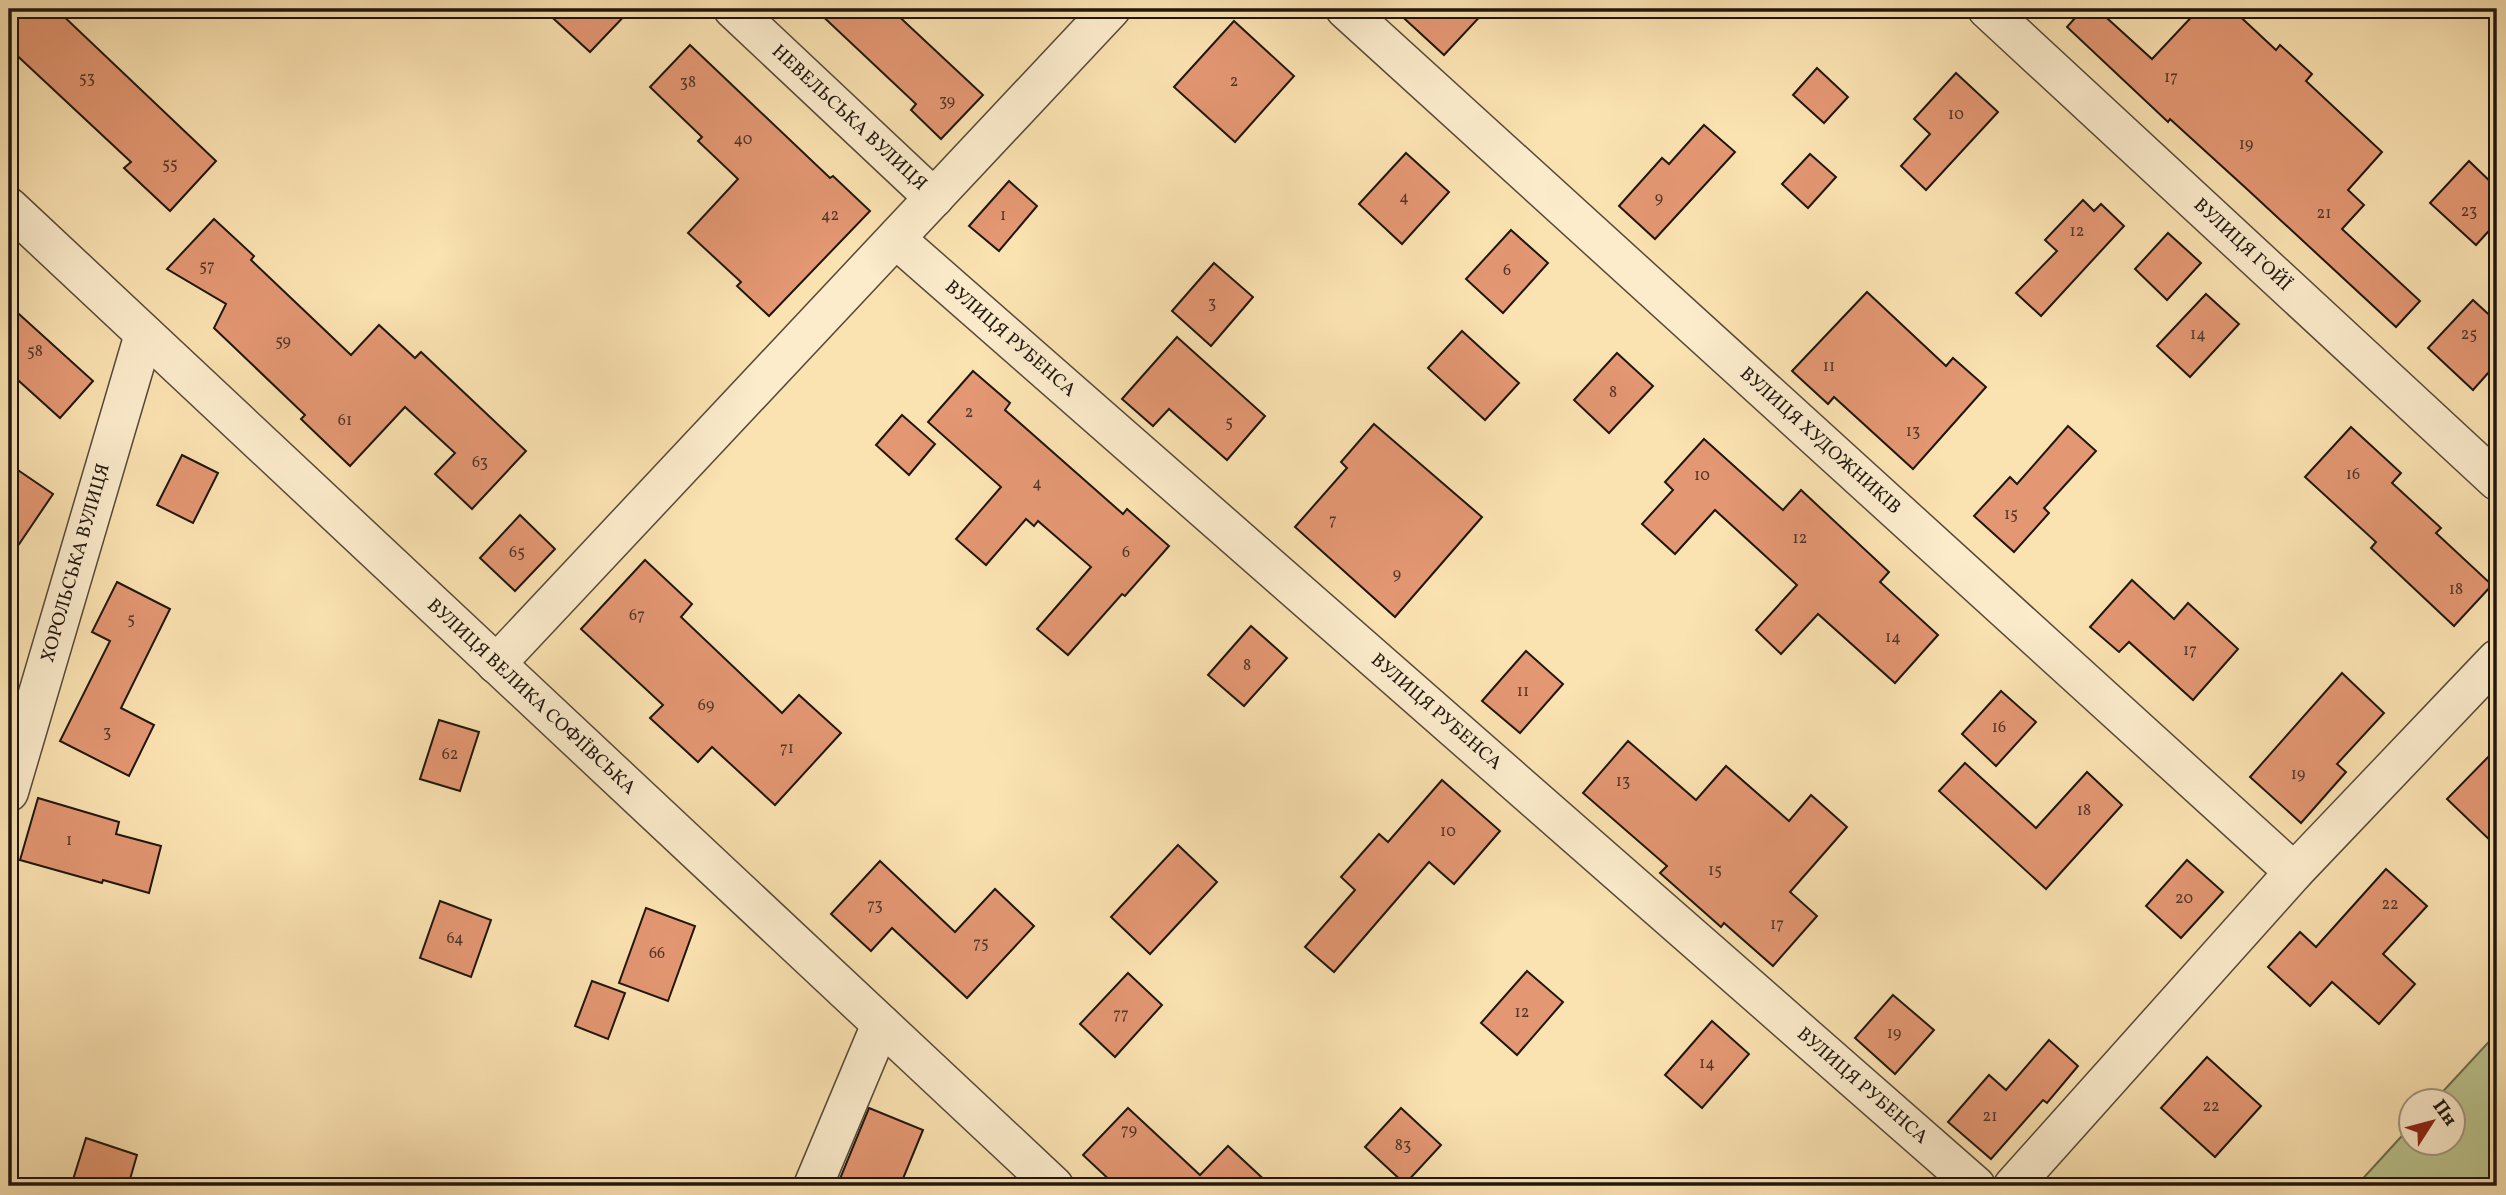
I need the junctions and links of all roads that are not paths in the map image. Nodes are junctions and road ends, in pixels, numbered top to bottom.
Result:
1 (733, 9) edge
2 (1111, 9) edge
3 (1345, 9) edge
4 (1987, 9) edge
5 (934, 198) junction
6 (9, 207) edge
7 (896, 239) junction
8 (144, 334) junction
9 (2497, 481) edge
10 (2497, 659) edge
11 (496, 664) junction
12 (9, 792) edge
13 (2294, 872) junction
14 (881, 1024) junction
15 (813, 1186) edge
16 (1054, 1186) edge
17 (1976, 1186) edge
18 (2013, 1186) edge

1 - 5 street, НЕВЕЛЬСЬКА ВУЛИЦЯ
2 - 5 street
3 - 13 street, ВУЛИЦЯ ХУДОЖНИКІВ
4 - 9 street, ВУЛИЦЯ ГОЙЇ
5 - 7 street
6 - 8 street, ВУЛИЦЯ ВЕЛИКА СОФІЇВСЬКА
7 - 11 street
7 - 17 street, ВУЛИЦЯ РУБЕНСА
8 - 11 street, ВУЛИЦЯ ВЕЛИКА СОФІЇВСЬКА
8 - 12 street, ХОРОЛЬСЬКА ВУЛИЦЯ
10 - 13 street
11 - 14 street, ВУЛИЦЯ ВЕЛИКА СОФІЇВСЬКА
13 - 18 street
14 - 15 street
14 - 16 street, ВУЛИЦЯ ВЕЛИКА СОФІЇВСЬКА

